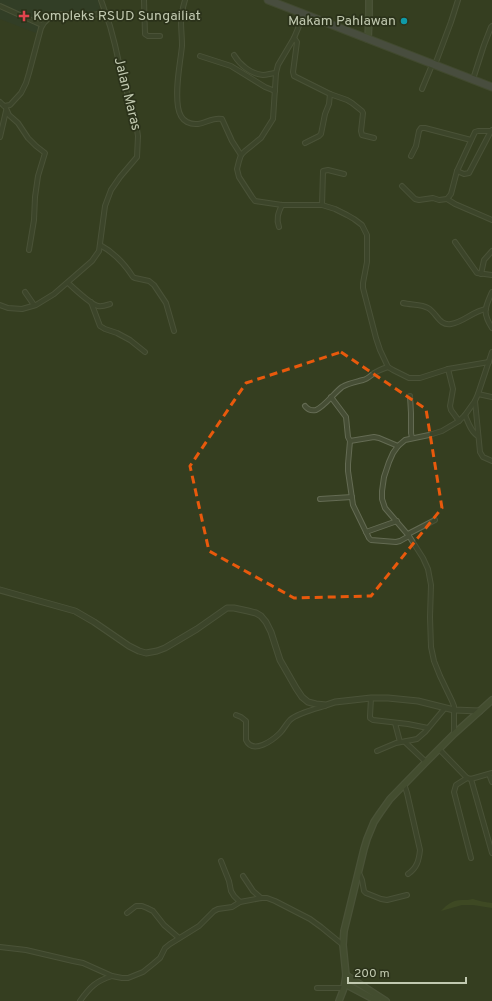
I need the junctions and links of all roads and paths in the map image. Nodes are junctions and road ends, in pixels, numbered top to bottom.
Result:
1 (101, 0) edge
2 (144, 0) edge
3 (185, 0) edge
4 (268, 0) edge
5 (276, 0) edge
6 (368, 0) edge
7 (458, 0) edge
8 (0, 6) edge
9 (105, 12) junction
10 (304, 14) junction
11 (315, 17) junction
12 (42, 25) junction
13 (492, 26) edge
14 (160, 36) dead end
15 (294, 38) junction
16 (367, 38) junction
17 (234, 55) dead end
18 (200, 56) dead end
19 (434, 63) junction
20 (276, 73) junction
21 (474, 76) junction
22 (492, 83) edge
23 (492, 87) edge
24 (422, 89) dead end
25 (275, 92) junction
26 (330, 94) junction
27 (0, 102) edge
28 (6, 108) junction
29 (492, 131) edge
30 (0, 137) edge
31 (374, 138) dead end
32 (471, 140) junction
33 (305, 143) dead end
34 (241, 155) junction
35 (411, 156) dead end
36 (457, 170) junction
37 (344, 174) dead end
38 (402, 186) dead end
39 (447, 199) junction
40 (282, 205) junction
41 (322, 205) junction
42 (492, 220) edge
43 (279, 227) dead end
44 (454, 242) dead end
45 (100, 245) junction
46 (29, 250) dead end
47 (492, 252) edge
48 (481, 274) junction
49 (492, 275) edge
50 (68, 283) junction
51 (25, 292) dead end
52 (492, 292) edge
53 (91, 302) junction
54 (403, 303) dead end
55 (110, 304) dead end
56 (0, 305) edge
57 (34, 305) junction
58 (486, 309) junction
59 (492, 328) edge
60 (174, 331) dead end
61 (145, 352) dead end
62 (492, 355) edge
63 (488, 362) junction
64 (388, 367) junction
65 (448, 369) junction
66 (478, 394) junction
67 (410, 396) dead end
68 (492, 397) edge
69 (331, 398) junction
70 (475, 401) junction
71 (305, 406) dead end
72 (465, 415) junction
73 (459, 421) junction
74 (478, 436) junction
75 (412, 438) junction
76 (350, 441) junction
77 (398, 446) junction
78 (492, 461) edge
79 (352, 497) junction
80 (320, 499) dead end
81 (435, 520) dead end
82 (397, 521) junction
83 (366, 532) junction
84 (408, 535) junction
85 (0, 590) edge
86 (371, 698) junction
87 (491, 704) edge
88 (326, 705) junction
89 (445, 708) junction
90 (454, 710) junction
91 (480, 711) junction
92 (236, 715) dead end
93 (395, 723) junction
94 (428, 728) junction
95 (454, 734) junction
96 (400, 742) junction
97 (406, 742) junction
98 (439, 749) junction
99 (377, 750) dead end
100 (426, 762) junction
101 (490, 774) edge
102 (469, 778) junction
103 (492, 782) edge
104 (404, 784) junction
105 (492, 853) edge
106 (471, 858) dead end
107 (221, 861) dead end
108 (359, 873) junction
109 (408, 874) dead end
110 (243, 876) dead end
111 (407, 895) dead end
112 (261, 898) junction
113 (240, 902) junction
114 (127, 913) dead end
115 (179, 938) junction
116 (343, 945) junction
117 (0, 947) edge
118 (346, 975) junction
119 (112, 976) junction
120 (345, 986) junction
121 (317, 988) dead end
122 (80, 1001) edge
123 (339, 1001) edge
124 (377, 1001) edge
125 (386, 1001) edge

1 - 9 street, Jalan Maras
2 - 14 street
3 - 34 street
4 - 10 highway
5 - 11 highway
6 - 16 main road
7 - 19 street
8 - 12 street
9 - 12 street
9 - 45 street, Jalan Maras
10 - 11 highway
10 - 15 street
11 - 16 highway
12 - 28 street
13 - 21 street
15 - 20 street
15 - 26 street
16 - 19 highway
17 - 20 street
18 - 25 street
19 - 21 highway
19 - 23 highway
19 - 24 street
20 - 25 street
21 - 22 highway
25 - 34 street
26 - 31 street
26 - 33 street
27 - 28 street
28 - 30 street
28 - 46 street
29 - 32 street
29 - 36 street
32 - 35 street
32 - 36 street
34 - 40 street
36 - 39 street
37 - 41 street
38 - 39 street
39 - 42 street
40 - 41 street
40 - 43 street
41 - 64 street
44 - 48 street
45 - 50 street, Jalan Maras
45 - 60 street
47 - 48 street
48 - 49 street
50 - 53 street
50 - 57 street, Jalan Maras
51 - 57 street
52 - 58 street
53 - 55 street
53 - 61 street
54 - 58 street
56 - 57 street, Jalan Maras
58 - 59 street
62 - 63 street
63 - 65 street
63 - 66 street
64 - 65 street
64 - 69 street
65 - 73 street
66 - 68 street
66 - 70 street
67 - 75 street
69 - 71 street
69 - 76 street
70 - 72 street
70 - 74 street
72 - 73 street
72 - 74 street
73 - 75 street
74 - 78 street
75 - 77 street
76 - 77 street
76 - 79 street
77 - 82 street
79 - 80 street
79 - 83 street
81 - 84 street
82 - 83 street
82 - 84 street
83 - 84 street
84 - 90 street
85 - 88 street
86 - 88 street
86 - 89 street
86 - 93 street
87 - 91 main road
88 - 92 street
89 - 90 street
89 - 94 street
90 - 91 street
90 - 95 street
91 - 95 main road
93 - 94 street
93 - 96 street
94 - 97 street
95 - 98 main road
96 - 97 street
96 - 99 street
97 - 100 street
98 - 100 main road
98 - 102 street
100 - 104 main road
101 - 102 street
101 - 103 street
102 - 105 street
102 - 106 street
104 - 108 main road
104 - 109 street
107 - 113 street
108 - 111 street
108 - 116 main road
110 - 112 street
112 - 113 street
112 - 116 street
113 - 115 street
114 - 115 street
115 - 119 street
116 - 118 main road
117 - 119 street
118 - 120 main road
118 - 125 main road
119 - 122 street
120 - 121 street
120 - 123 main road
120 - 124 main road

